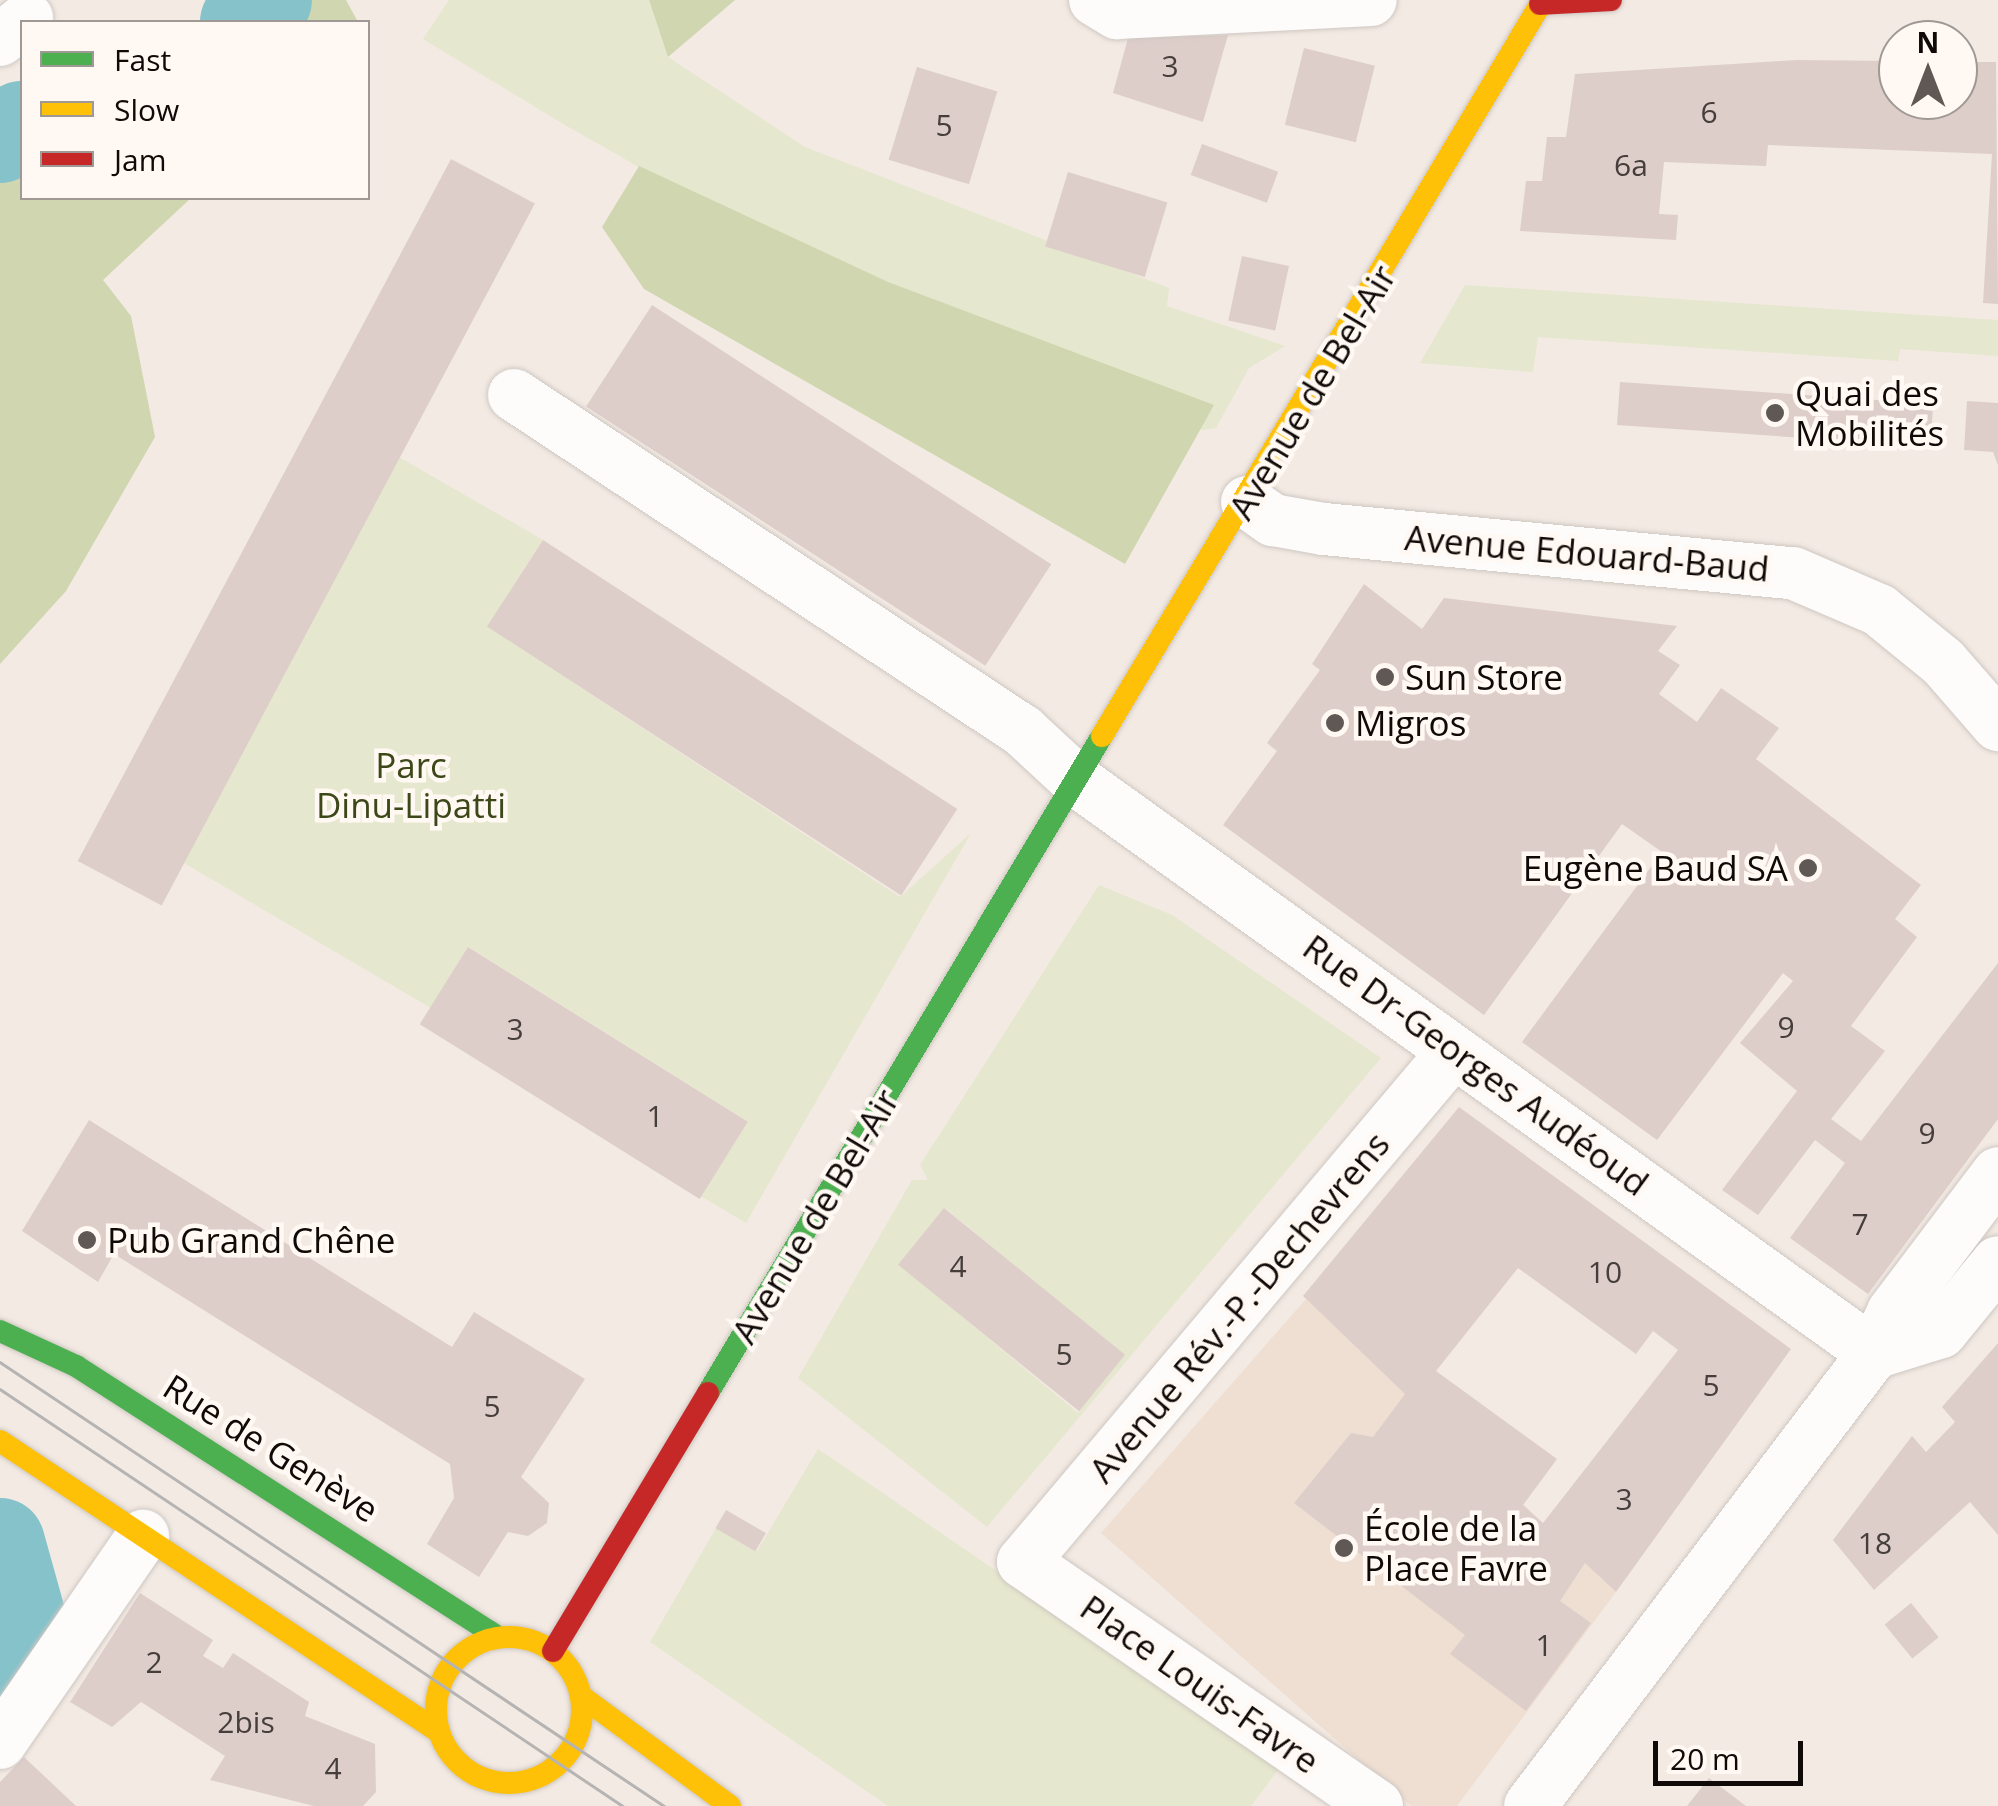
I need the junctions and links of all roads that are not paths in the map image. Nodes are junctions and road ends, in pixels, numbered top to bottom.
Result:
1 (1095, 0) edge
2 (1372, 0) edge
3 (1611, 0) edge
4 (1534, 1) edge
5 (514, 396) dead end
6 (1247, 502) junction
7 (1998, 724) edge
8 (1076, 780) junction
9 (1454, 1052) junction
10 (1998, 1172) edge
11 (1998, 1262) edge
12 (0, 1331) edge
13 (1874, 1353) junction
14 (0, 1441) edge
15 (143, 1536) junction
16 (1023, 1562) joint
17 (498, 1636) junction
18 (552, 1651) junction
19 (581, 1696) junction
20 (439, 1732) junction
21 (0, 1743) edge
22 (522, 1782) junction
23 (545, 1798) dead end
24 (730, 1806) edge
25 (1376, 1806) edge
26 (1530, 1806) edge

1 - 2 street
3 - 4 street
4 - 6 street, Avenue de Bel-Air
5 - 8 street
6 - 7 street, Avenue Edouard-Baud
6 - 8 street, Avenue de Bel-Air
8 - 9 street, Rue Dr-Georges Audéoud
8 - 18 street, Avenue de Bel-Air
9 - 13 street, Rue Dr-Georges Audéoud
9 - 16 street, Avenue Rév.-P.-Dechevrens
10 - 13 street
11 - 13 street
12 - 17 street, Rue de Genève
13 - 26 street
14 - 15 street
15 - 20 street
15 - 21 street
16 - 25 street, Place Louis-Favre
17 - 18 street, Rue de Genève
17 - 20 street
18 - 19 street
19 - 22 street
19 - 24 street
20 - 22 street
22 - 23 street

